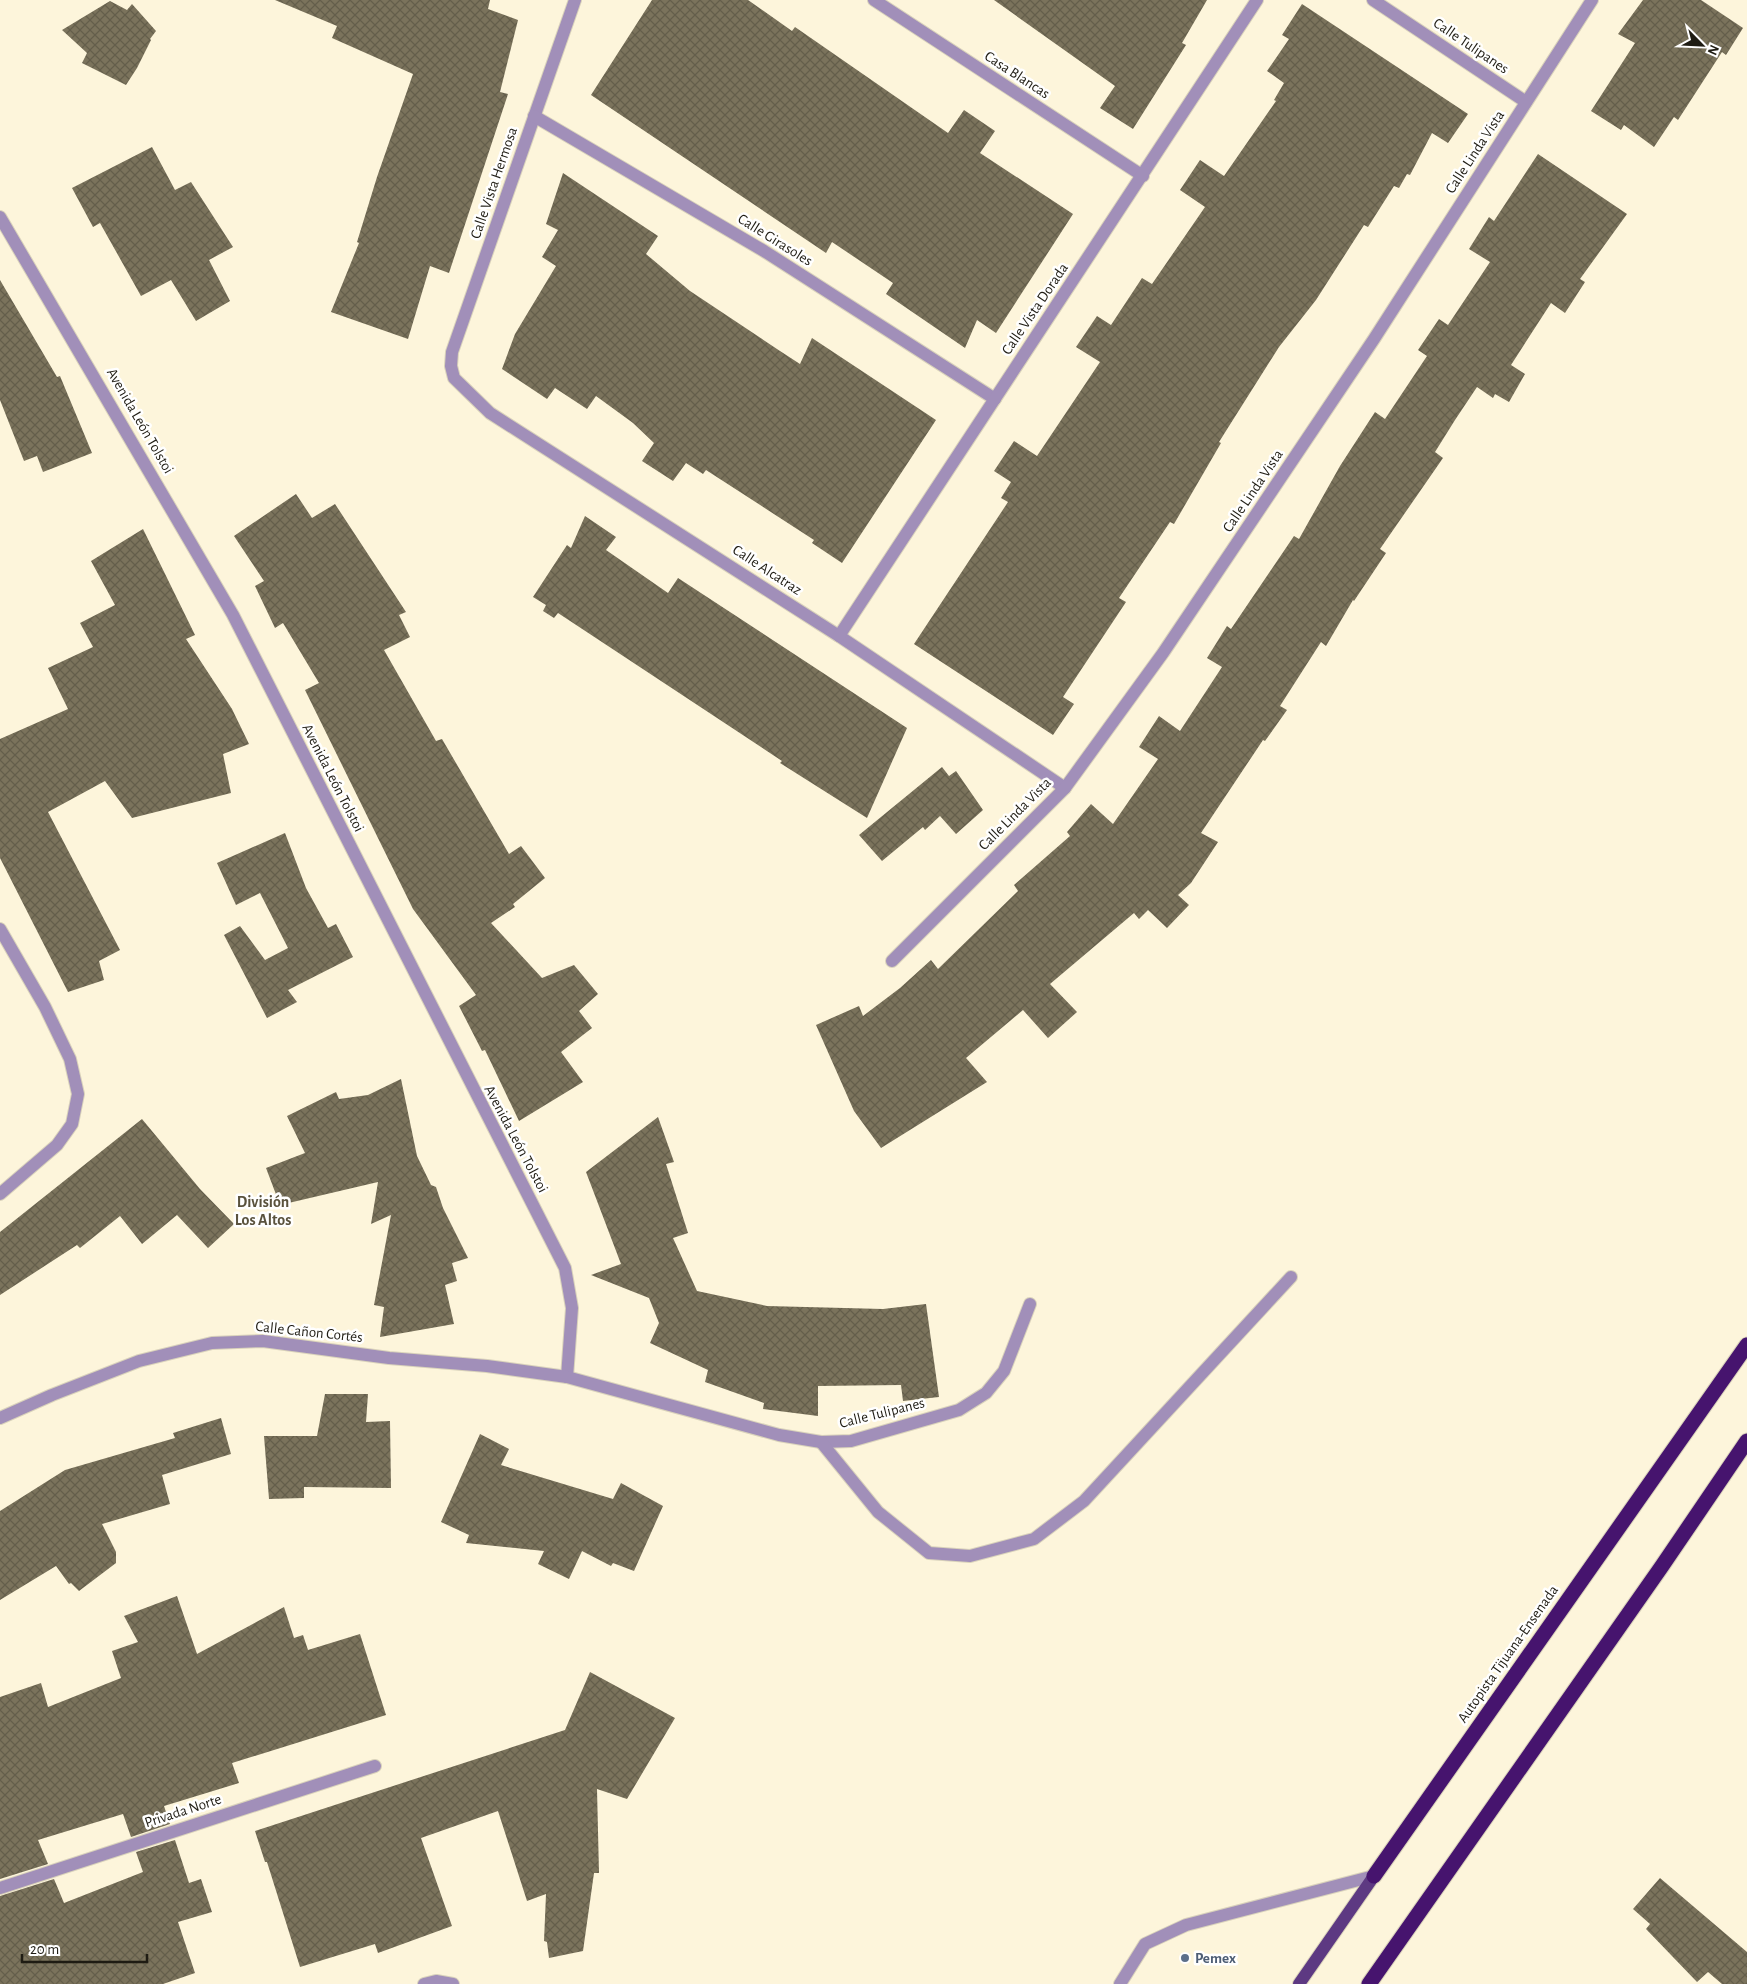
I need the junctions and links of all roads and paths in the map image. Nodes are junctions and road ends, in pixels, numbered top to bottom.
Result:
1 (575, 0) edge
2 (874, 0) edge
3 (1257, 0) edge
4 (1373, 0) edge
5 (1592, 0) edge
6 (1526, 102) junction
7 (534, 116) junction
8 (1143, 176) junction
9 (0, 217) edge
10 (454, 378) joint
11 (995, 399) junction
12 (839, 636) junction
13 (1065, 788) junction
14 (0, 929) edge
15 (892, 962) dead end
16 (0, 1194) edge
17 (1291, 1277) dead end
18 (1030, 1304) dead end
19 (1747, 1345) edge
20 (567, 1377) junction
21 (0, 1418) edge
22 (1747, 1441) edge
23 (821, 1442) junction
24 (376, 1766) dead end
25 (1374, 1876) junction
26 (0, 1888) edge
27 (449, 1983) edge
28 (424, 1984) edge
29 (1120, 1984) edge
30 (1299, 1984) edge
31 (1369, 1984) edge

1 - 7 street, Calle Vista Hermosa
2 - 8 street, Casa Blancas
3 - 8 street, Calle Vista Dorada
4 - 6 street, Calle Tulipanes
5 - 6 street, Calle Linda Vista
6 - 13 street, Calle Linda Vista
7 - 10 street, Calle Vista Hermosa
7 - 11 street, Calle Girasoles
8 - 11 street, Calle Vista Dorada
9 - 20 street, Avenida León Tolstoi
10 - 12 street, Calle Alcatraz
11 - 12 street, Calle Vista Dorada
12 - 13 street, Calle Alcatraz
13 - 15 street, Calle Linda Vista
14 - 16 street
17 - 23 street
18 - 23 street, Calle Tulipanes
19 - 25 highway, Autopista Tijuana-Ensenada
20 - 21 street, Calle Cañon Cortés
20 - 23 street, Calle Tulipanes
22 - 31 highway
24 - 26 street, Privada Norte
25 - 29 street
25 - 30 main road, Autopista Tijuana-Ensenada
27 - 28 street

